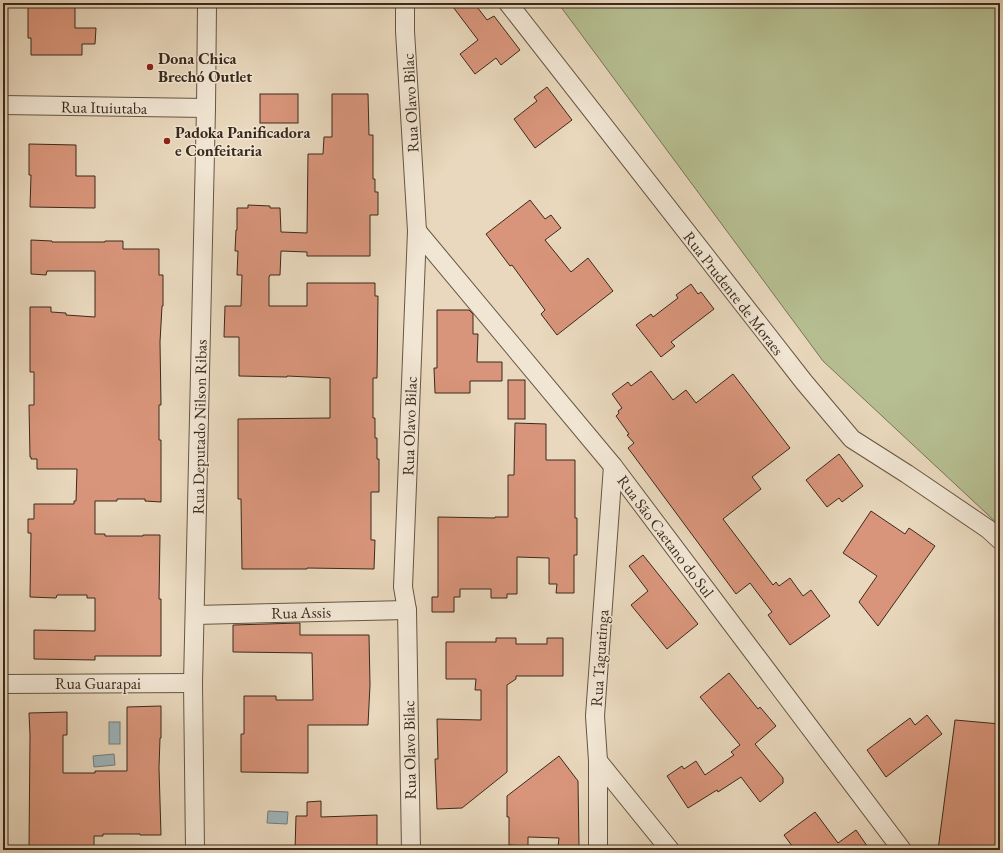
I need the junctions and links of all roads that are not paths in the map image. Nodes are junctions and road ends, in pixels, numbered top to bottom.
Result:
1 (207, 3) edge
2 (405, 3) edge
3 (508, 3) edge
4 (3, 105) edge
5 (206, 108) junction
6 (417, 231) junction
7 (614, 466) junction
8 (1000, 540) edge
9 (407, 610) junction
10 (195, 614) junction
11 (193, 683) junction
12 (3, 684) edge
13 (598, 761) junction
14 (195, 850) edge
15 (411, 850) edge
16 (598, 850) edge
17 (670, 850) edge
18 (902, 850) edge

1 - 5 street, Rua Deputado Nilson Ribas
2 - 6 street, Rua Olavo Bilac
3 - 8 street, Rua Prudente de Moraes
4 - 5 street, Rua Ituiutaba
5 - 10 street, Rua Deputado Nilson Ribas
6 - 7 street, Rua São Caetano do Sul
6 - 9 street, Rua Olavo Bilac
7 - 13 street, Rua Taguatinga
7 - 18 street, Rua São Caetano do Sul
9 - 10 street, Rua Assis
9 - 15 street, Rua Olavo Bilac
10 - 11 street, Rua Deputado Nilson Ribas
11 - 12 street, Rua Guarapai
11 - 14 street, Rua Deputado Nilson Ribas
13 - 16 street, Rua Taguatinga
13 - 17 street

